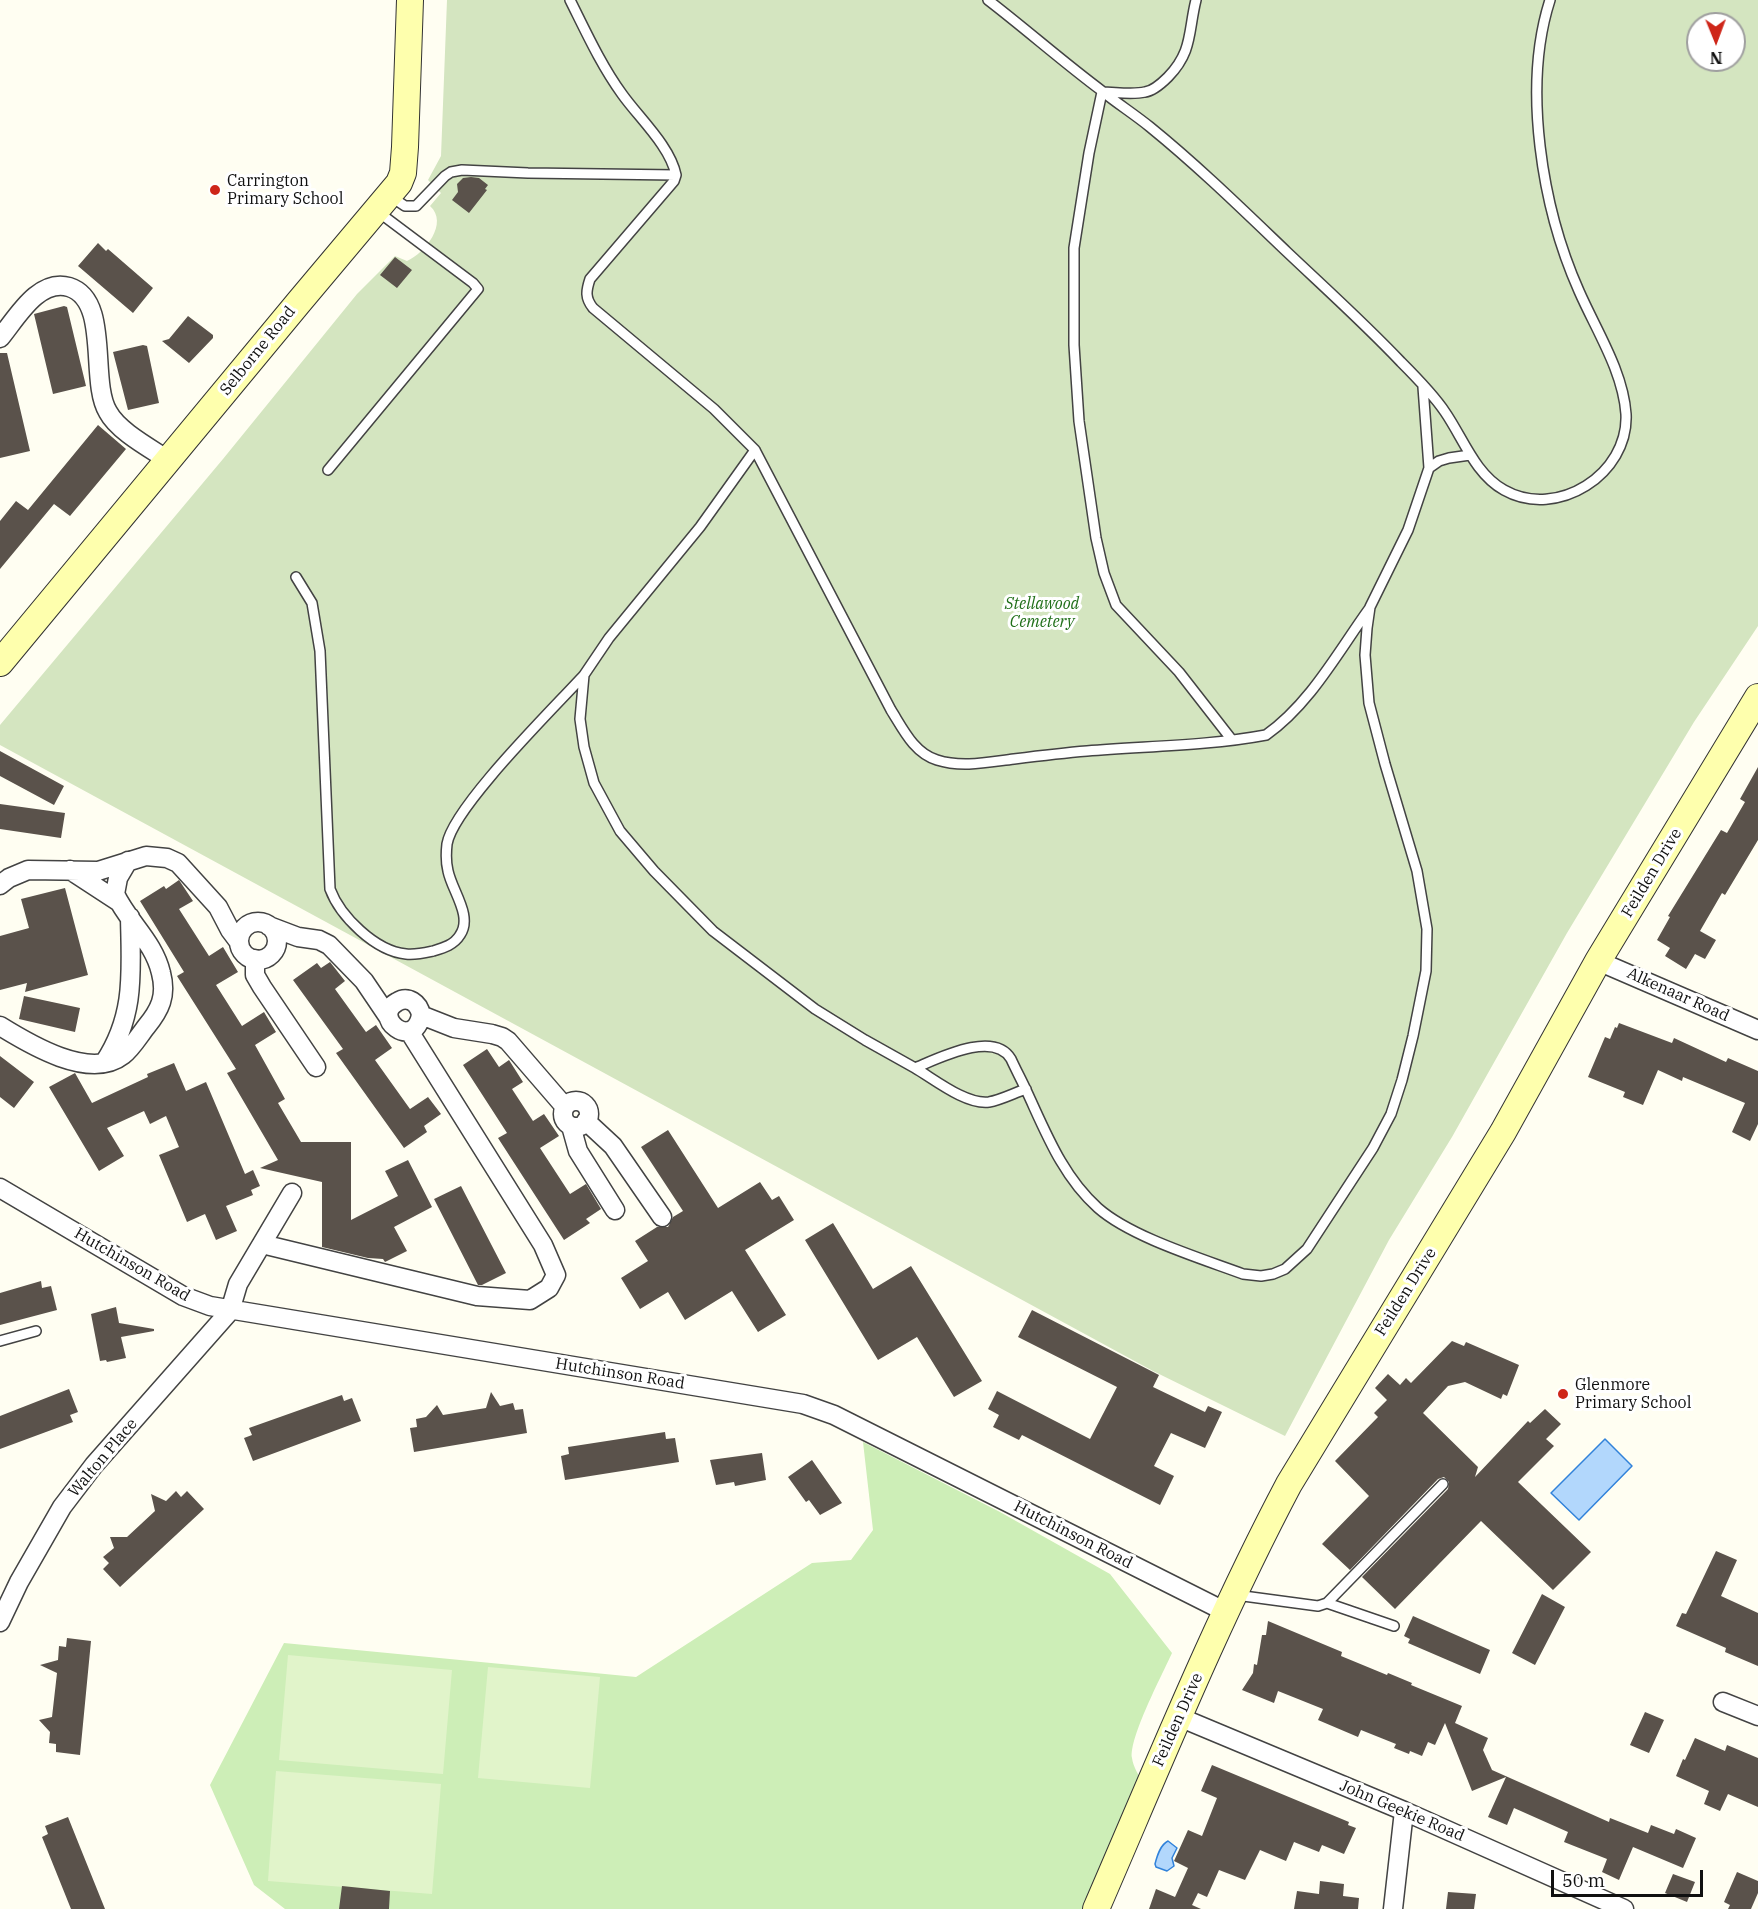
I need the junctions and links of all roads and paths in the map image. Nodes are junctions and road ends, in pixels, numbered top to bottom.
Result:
1 (410, 0) edge
2 (570, 0) edge
3 (988, 0) edge
4 (1195, 0) edge
5 (1551, 0) edge
6 (1102, 92) junction
7 (676, 175) junction
8 (383, 204) junction
9 (0, 338) edge
10 (1423, 386) junction
11 (755, 450) junction
12 (1470, 456) junction
13 (168, 460) junction
14 (1430, 468) junction
15 (328, 470) dead end
16 (296, 577) dead end
17 (1370, 607) junction
18 (3, 652) edge
19 (584, 675) junction
20 (1758, 697) edge
21 (1232, 740) junction
22 (128, 861) junction
23 (70, 870) junction
24 (0, 885) edge
25 (118, 902) junction
26 (218, 908) junction
27 (130, 917) junction
28 (264, 924) junction
29 (298, 937) junction
30 (239, 942) junction
31 (274, 950) junction
32 (255, 959) junction
33 (1598, 961) junction
34 (364, 981) junction
35 (409, 999) junction
36 (389, 1018) junction
37 (415, 1025) junction
38 (0, 1026) edge
39 (1758, 1030) edge
40 (104, 1063) junction
41 (316, 1067) dead end
42 (915, 1068) junction
43 (1026, 1089) junction
44 (579, 1124) junction
45 (0, 1188) edge
46 (292, 1193) dead end
47 (615, 1210) dead end
48 (662, 1217) dead end
49 (262, 1244) junction
50 (230, 1311) junction
51 (36, 1331) dead end
52 (0, 1341) edge
53 (1443, 1484) dead end
54 (1231, 1603) junction
55 (1327, 1603) junction
56 (0, 1622) edge
57 (1394, 1626) dead end
58 (1723, 1702) dead end
59 (1758, 1716) edge
60 (1179, 1717) junction
61 (1404, 1811) junction
62 (1096, 1909) edge
63 (1393, 1909) edge
64 (1624, 1909) edge

1 - 8 street, Selborne Road
2 - 7 lane
3 - 6 lane
4 - 6 lane
5 - 12 lane
6 - 10 lane
6 - 21 lane
7 - 8 lane
7 - 11 lane
8 - 13 street, Selborne Road
8 - 15 lane
9 - 13 street
10 - 12 lane
10 - 14 lane
11 - 19 lane
11 - 21 lane
12 - 14 lane
13 - 18 street, Selborne Road
14 - 17 lane
16 - 19 lane
17 - 21 lane
17 - 43 lane
19 - 42 lane
20 - 33 street, Feilden Drive
22 - 23 street
22 - 25 street
22 - 26 street
23 - 24 street
23 - 25 street
25 - 27 street
26 - 28 street
26 - 30 street
27 - 40 street
27 - 40 street
28 - 29 street
28 - 30 street
28 - 31 street
29 - 31 street
29 - 34 street
30 - 32 street
31 - 32 street
32 - 41 street
33 - 39 street, Alkenaar Road
33 - 54 street, Feilden Drive
34 - 35 street
34 - 36 street
35 - 36 street
35 - 37 street
36 - 37 street
37 - 44 street
37 - 49 street
38 - 40 street
42 - 43 lane
42 - 43 lane
44 - 47 street
44 - 48 street
45 - 50 street, Hutchinson Road
46 - 49 street
49 - 50 street
50 - 54 street, Hutchinson Road
50 - 56 street, Walton Place
51 - 52 lane
53 - 55 lane
54 - 55 lane
54 - 60 street, Feilden Drive
55 - 57 lane
58 - 59 street
60 - 61 street, John Geekie Road
60 - 62 street, Feilden Drive
61 - 63 street
61 - 64 street, John Geekie Road

